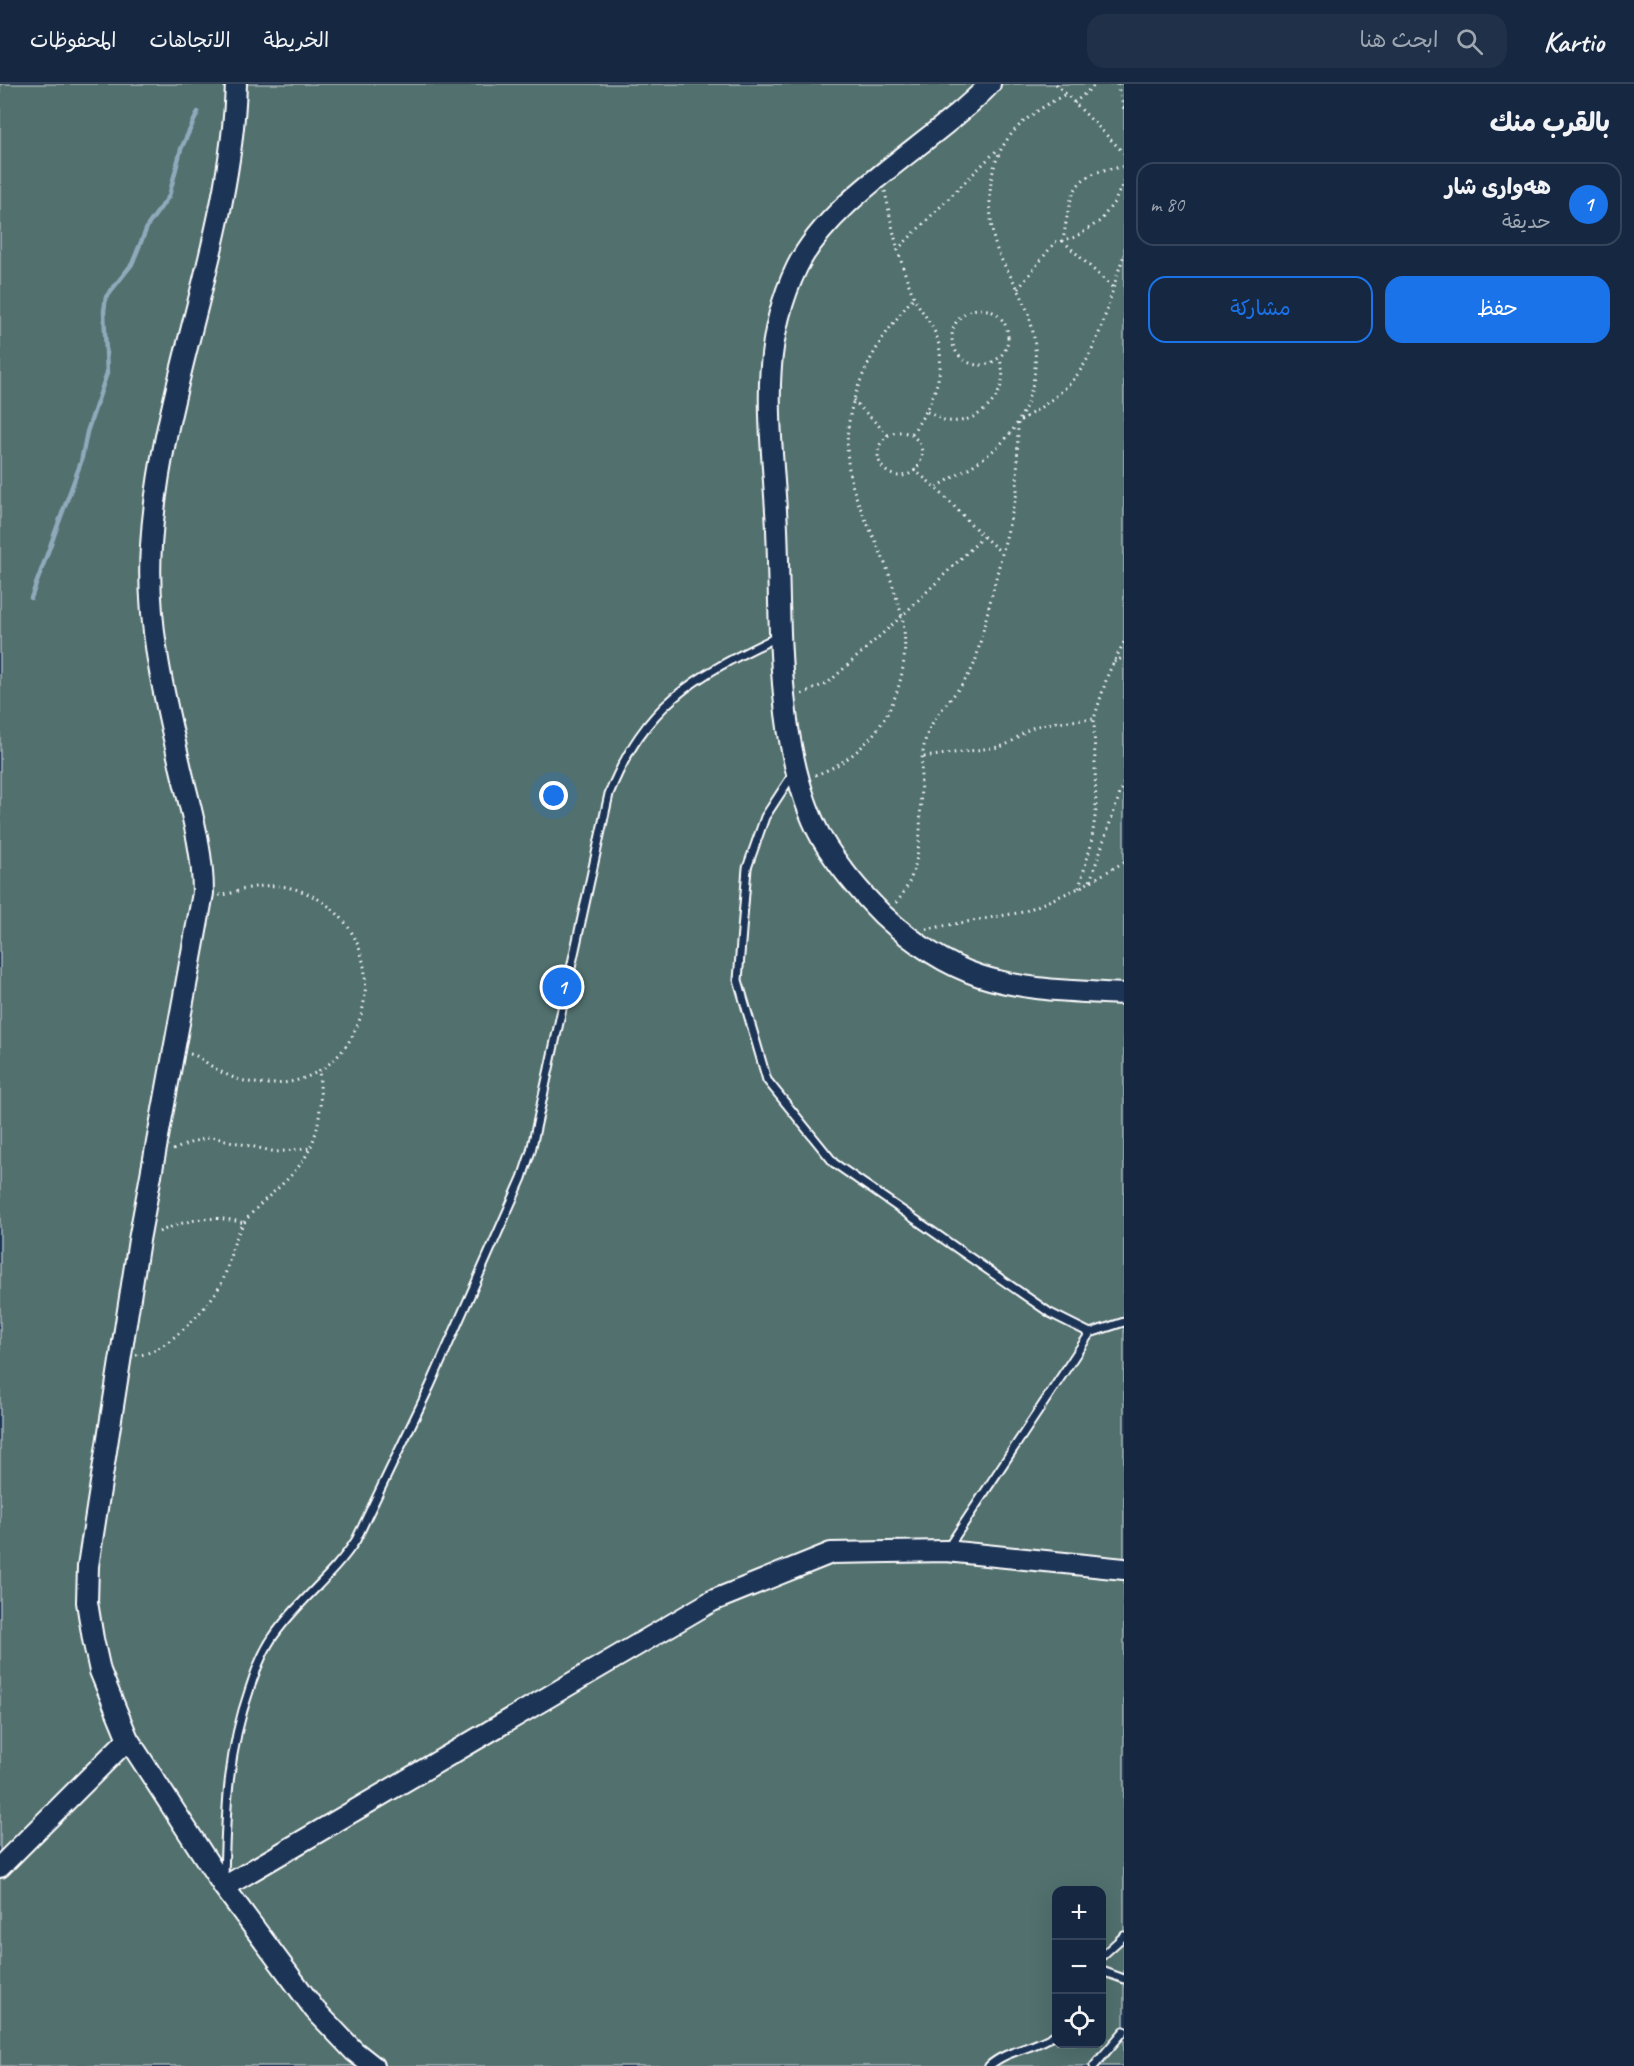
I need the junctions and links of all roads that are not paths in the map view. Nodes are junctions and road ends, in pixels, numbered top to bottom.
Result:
1 (236, 84) edge
2 (990, 84) edge
3 (781, 634) junction
4 (797, 775) junction
5 (1124, 994) edge
6 (1124, 1322) edge
7 (1090, 1333) junction
8 (946, 1551) junction
9 (1124, 1569) edge
10 (128, 1739) junction
11 (0, 1867) edge
12 (224, 1887) junction
13 (1124, 1936) edge
14 (1106, 1952) edge
15 (1106, 1973) edge
16 (1124, 1979) edge
17 (1124, 2031) edge
18 (1052, 2036) edge
19 (373, 2066) edge
20 (989, 2066) edge
21 (1094, 2066) edge

1 - 10 street
2 - 3 street
3 - 4 street
3 - 12 lane
4 - 5 street
4 - 7 lane
6 - 7 lane
7 - 8 lane
8 - 9 street
8 - 12 street
10 - 11 street
10 - 12 street
12 - 19 street
13 - 14 lane
15 - 16 lane
17 - 21 lane
18 - 20 lane

